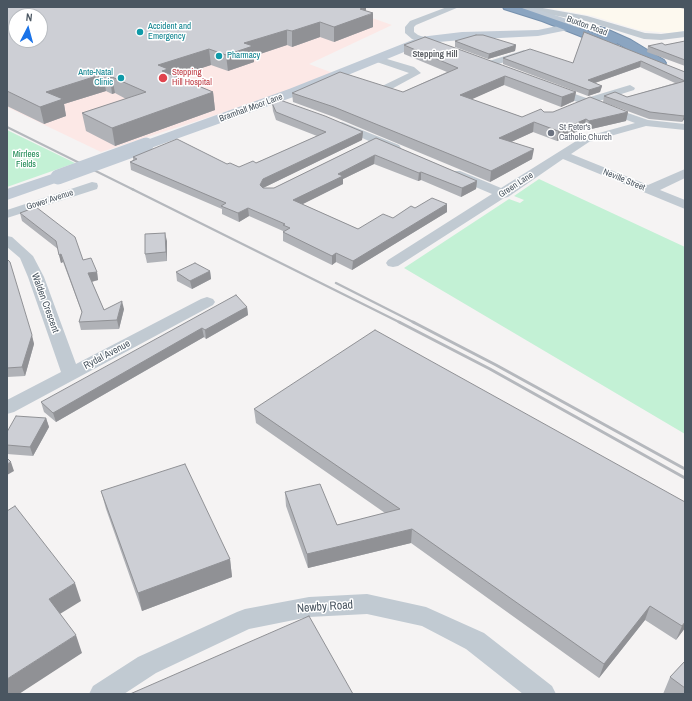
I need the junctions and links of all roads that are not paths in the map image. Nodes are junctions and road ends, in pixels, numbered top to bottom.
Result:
1 (437, 7) edge
2 (508, 7) edge
3 (514, 7) edge
4 (450, 8) edge
5 (528, 9) edge
6 (546, 19) junction
7 (606, 23) junction
8 (575, 26) junction
9 (538, 33) junction
10 (685, 34) edge
11 (513, 35) junction
12 (468, 39) edge
13 (424, 40) junction
14 (685, 40) edge
15 (626, 48) junction
16 (532, 50) edge
17 (377, 59) junction
18 (672, 68) edge
19 (503, 70) edge
20 (545, 86) edge
21 (630, 88) dead end
22 (382, 90) edge
23 (274, 100) junction
24 (586, 102) junction
25 (288, 105) edge
26 (573, 108) edge
27 (330, 120) edge
28 (646, 123) junction
29 (685, 127) edge
30 (375, 140) junction
31 (361, 147) edge
32 (403, 152) edge
33 (563, 155) junction
34 (446, 170) edge
35 (685, 173) edge
36 (92, 186) dead end
37 (649, 190) junction
38 (503, 194) junction
39 (7, 195) edge
40 (685, 205) edge
41 (7, 214) edge
42 (7, 240) edge
43 (393, 263) dead end
44 (207, 302) dead end
45 (71, 374) junction
46 (7, 408) edge
47 (102, 694) edge
48 (543, 694) edge

1 - 4 street
2 - 6 highway, Buxton Road
3 - 5 highway
4 - 13 street
5 - 7 street
5 - 8 street
6 - 8 highway, Buxton Road
6 - 9 street
7 - 8 street
7 - 10 street
8 - 9 street
8 - 11 street
8 - 15 highway, Buxton Road
8 - 15 highway, Buxton Road
9 - 11 street
11 - 13 street, Bramhall Moor Lane
12 - 13 street
13 - 17 street, Bramhall Moor Lane
14 - 15 street
15 - 18 highway
16 - 19 street
17 - 22 street
17 - 23 street, Bramhall Moor Lane
20 - 24 street
21 - 24 street
23 - 25 street
23 - 39 street, Bramhall Moor Lane, bridge
24 - 26 street
24 - 28 street
27 - 30 street
28 - 29 street
28 - 33 street, Green Lane
30 - 31 street
30 - 32 street
33 - 37 street, Neville Street
33 - 38 street, Green Lane
34 - 38 street
35 - 37 street
36 - 41 street, Gower Avenue
37 - 40 street, Neville Street
38 - 43 street, Green Lane
42 - 45 street, Walden Crescent
44 - 45 street, Rydal Avenue
45 - 46 street, Rydal Avenue
47 - 48 street, Newby Road

